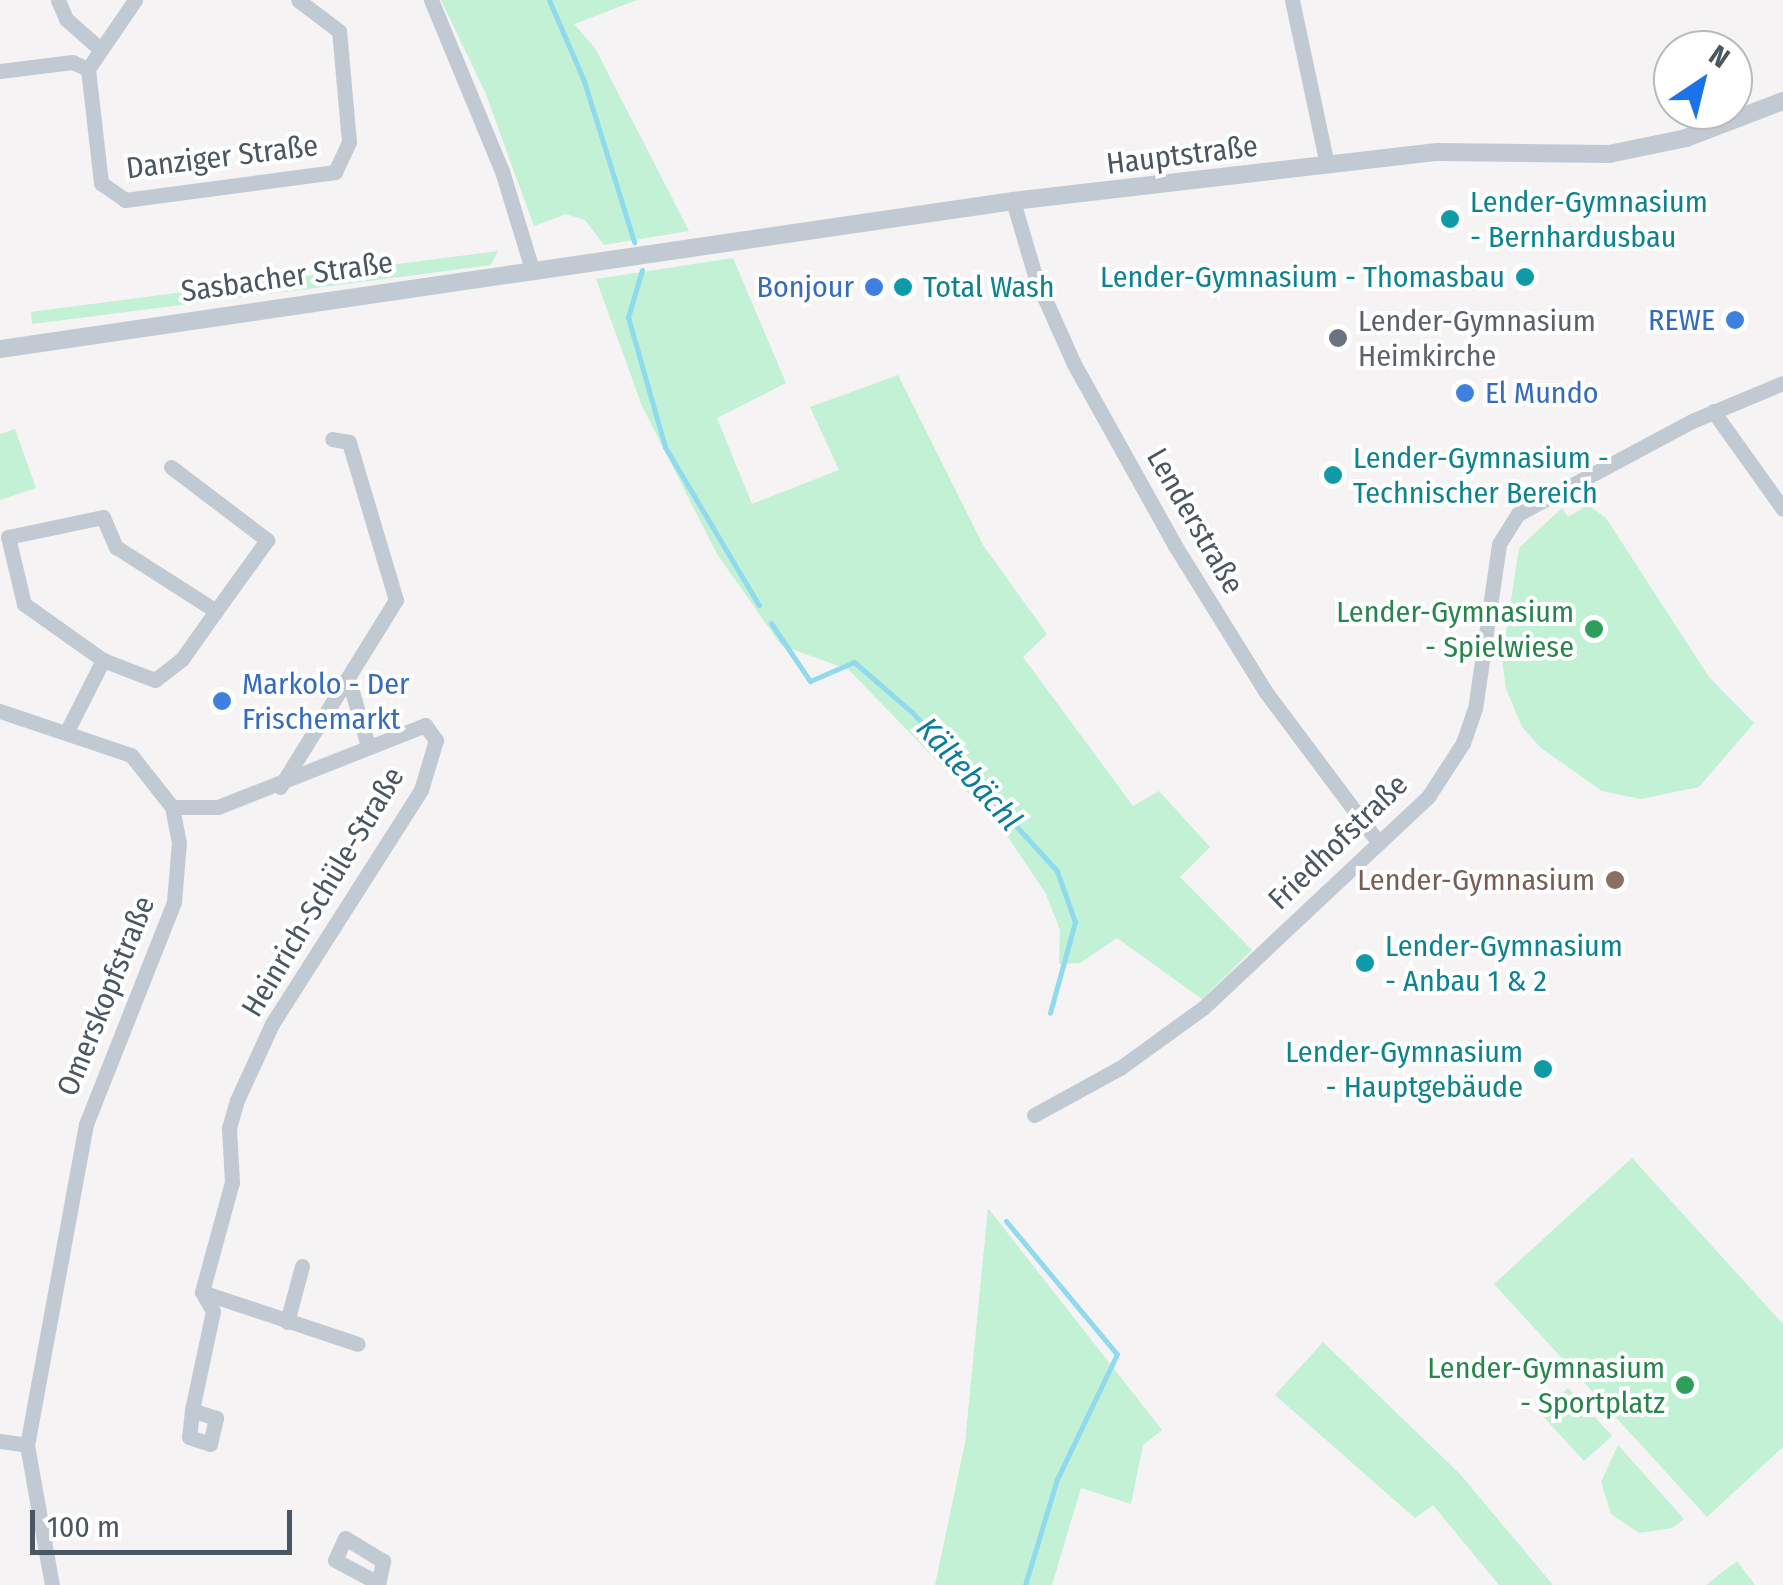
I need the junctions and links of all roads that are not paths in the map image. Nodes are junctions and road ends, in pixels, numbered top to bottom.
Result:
1 (58, 0) edge
2 (136, 0) edge
3 (298, 0) edge
4 (432, 0) edge
5 (1292, 0) edge
6 (99, 48) junction
7 (88, 69) junction
8 (0, 71) edge
9 (1783, 101) edge
10 (1327, 165) junction
11 (1012, 201) junction
12 (582, 262) joint
13 (532, 269) junction
14 (0, 348) edge
15 (1783, 383) edge
16 (1713, 411) junction
17 (332, 440) dead end
18 (171, 467) dead end
19 (1783, 509) edge
20 (216, 611) junction
21 (104, 660) junction
22 (349, 681) junction
23 (0, 711) edge
24 (67, 732) junction
25 (368, 746) junction
26 (280, 787) junction
27 (172, 807) junction
28 (1378, 842) junction
29 (1034, 1115) dead end
30 (302, 1266) dead end
31 (202, 1292) junction
32 (288, 1322) junction
33 (358, 1344) dead end
34 (192, 1410) dead end
35 (0, 1441) edge
36 (27, 1445) junction
37 (52, 1585) edge

1 - 6 street
2 - 6 street
3 - 7 street, Danziger Straße
4 - 13 street
5 - 10 street
6 - 7 street
7 - 8 street
9 - 10 street, Hauptstraße
10 - 11 street, Hauptstraße
11 - 12 street, Hauptstraße
11 - 28 street, Lenderstraße
12 - 13 street, Sasbacher Straße
13 - 14 street, Sasbacher Straße
15 - 16 street, Friedhofstraße
16 - 19 street
16 - 28 street, Friedhofstraße
17 - 22 street
18 - 20 street
20 - 21 street
20 - 21 street
21 - 24 street
22 - 25 street
22 - 26 street
23 - 24 street
24 - 27 street
25 - 26 street, Heinrich-Schüle-Straße
25 - 31 street, Heinrich-Schüle-Straße
26 - 27 street, Heinrich-Schüle-Straße
27 - 36 street, Omerskopfstraße
28 - 29 street, Friedhofstraße
30 - 32 street
31 - 32 street
31 - 34 street, Heinrich-Schüle-Straße
32 - 33 street
35 - 36 street
36 - 37 street, Omerskopfstraße

